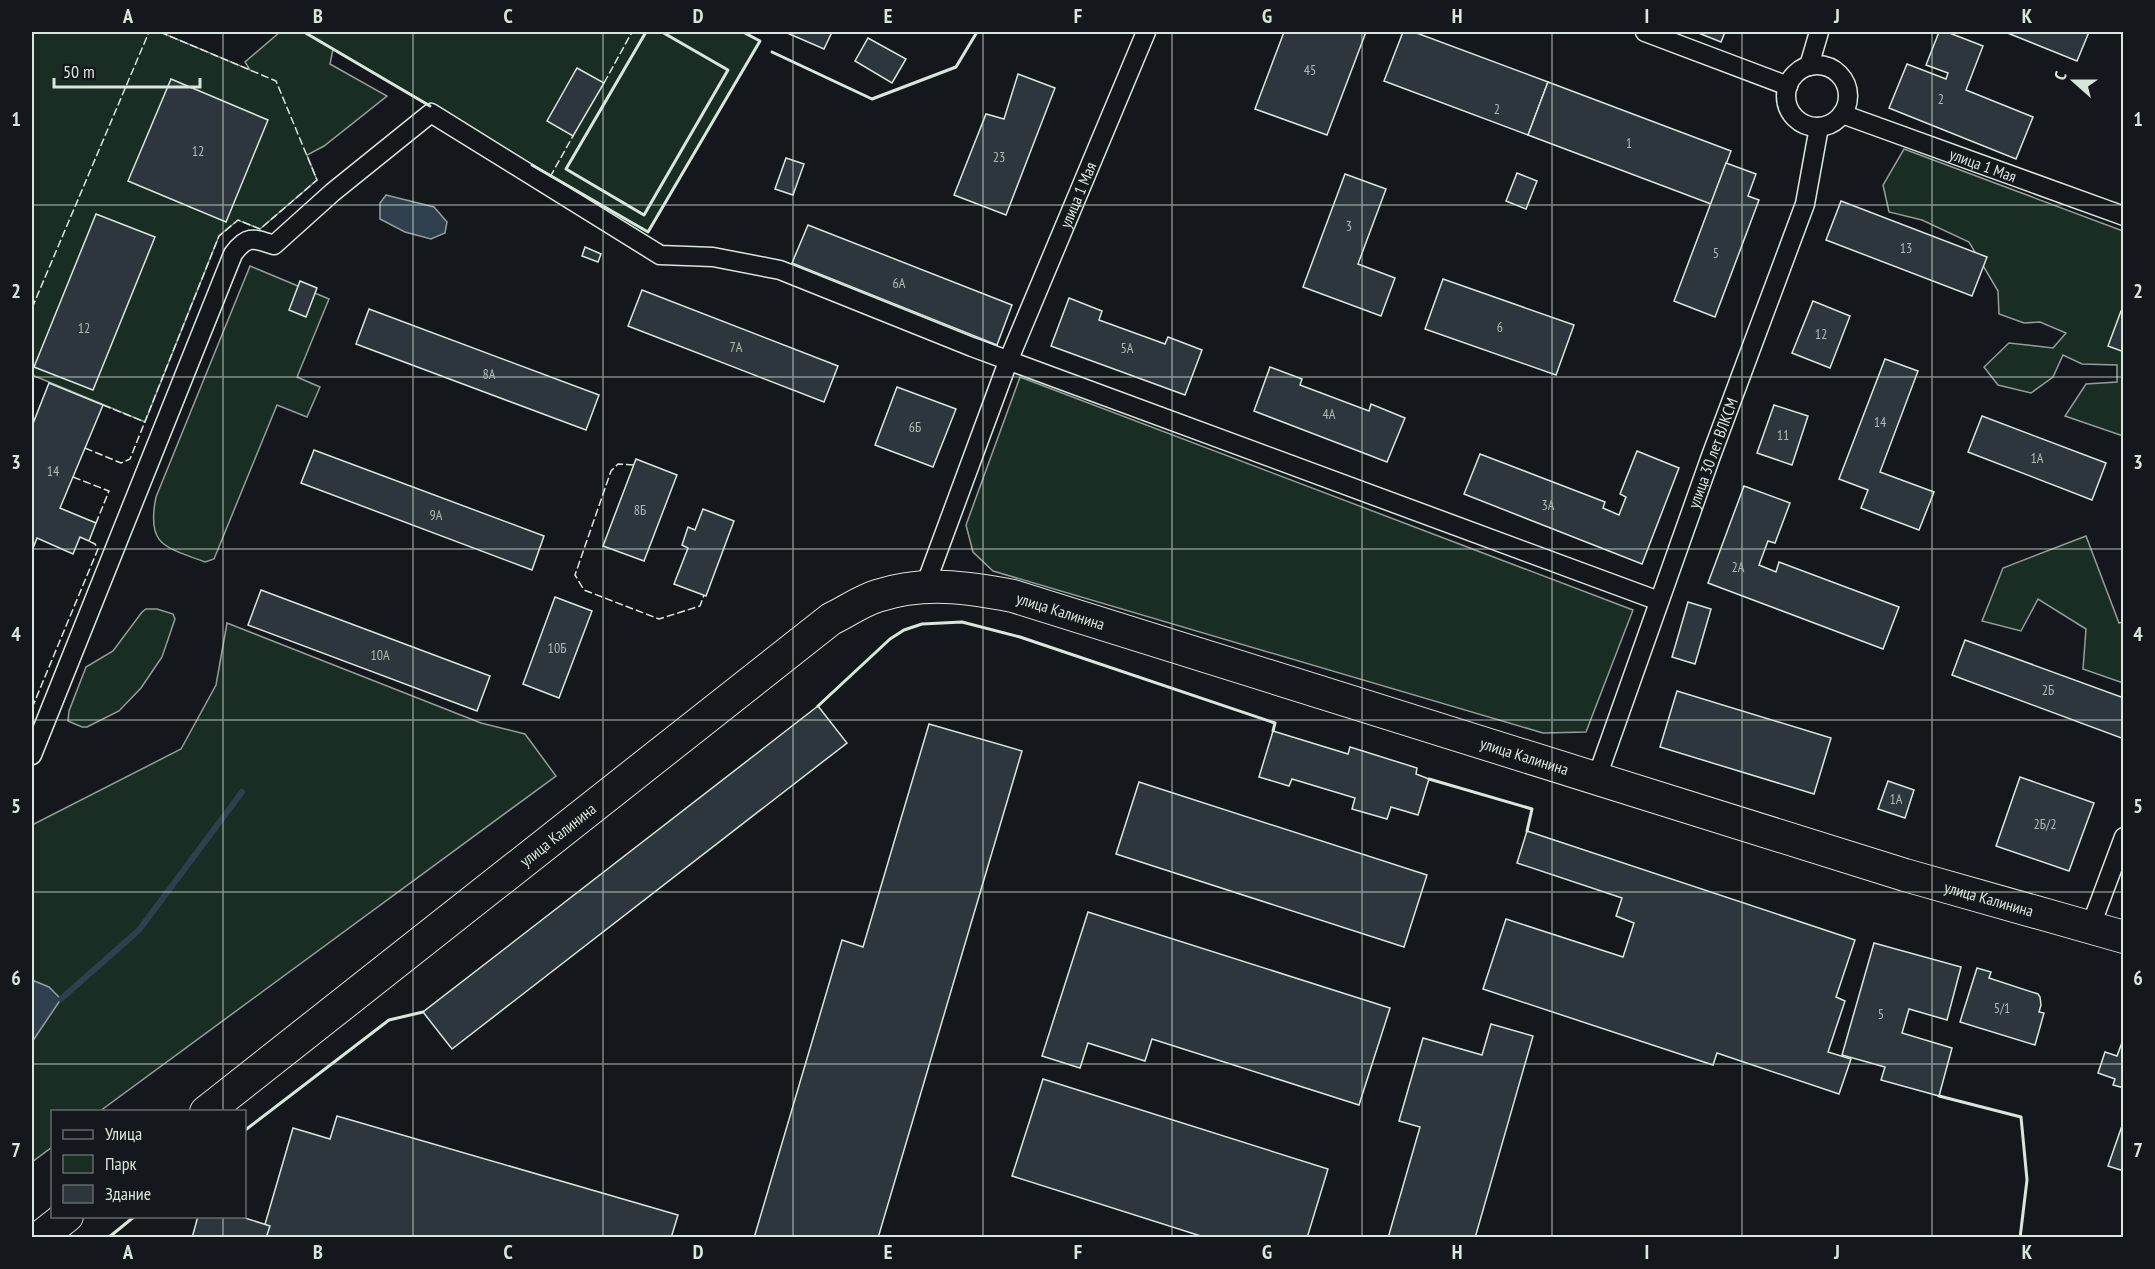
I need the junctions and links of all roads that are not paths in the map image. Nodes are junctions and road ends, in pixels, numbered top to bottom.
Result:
1 (1146, 32) edge
2 (1645, 32) edge
3 (1819, 32) edge
4 (1809, 66) junction
5 (1788, 86) junction
6 (1842, 114) junction
7 (1819, 127) junction
8 (2124, 216) edge
9 (1009, 359) junction
10 (925, 586) junction
11 (1659, 601) junction
12 (32, 755) edge
13 (1597, 777) junction
14 (2124, 837) edge
15 (2090, 928) junction
16 (2124, 937) edge
17 (209, 1110) edge
18 (64, 1218) edge
19 (39, 1238) edge

1 - 9 street, улица 1 Мая
2 - 5 street
3 - 4 street
4 - 5 street
4 - 6 street
5 - 7 street
6 - 7 street
6 - 8 street, улица 1 Мая
7 - 11 street, улица 30 лет ВЛКСМ
9 - 10 street
9 - 11 street
9 - 12 street
10 - 13 highway, улица Калинина
10 - 17 highway, улица Калинина
11 - 13 street, улица 30 лет ВЛКСМ
13 - 15 highway, улица Калинина
14 - 15 street
15 - 16 highway, улица Калинина
18 - 19 highway

